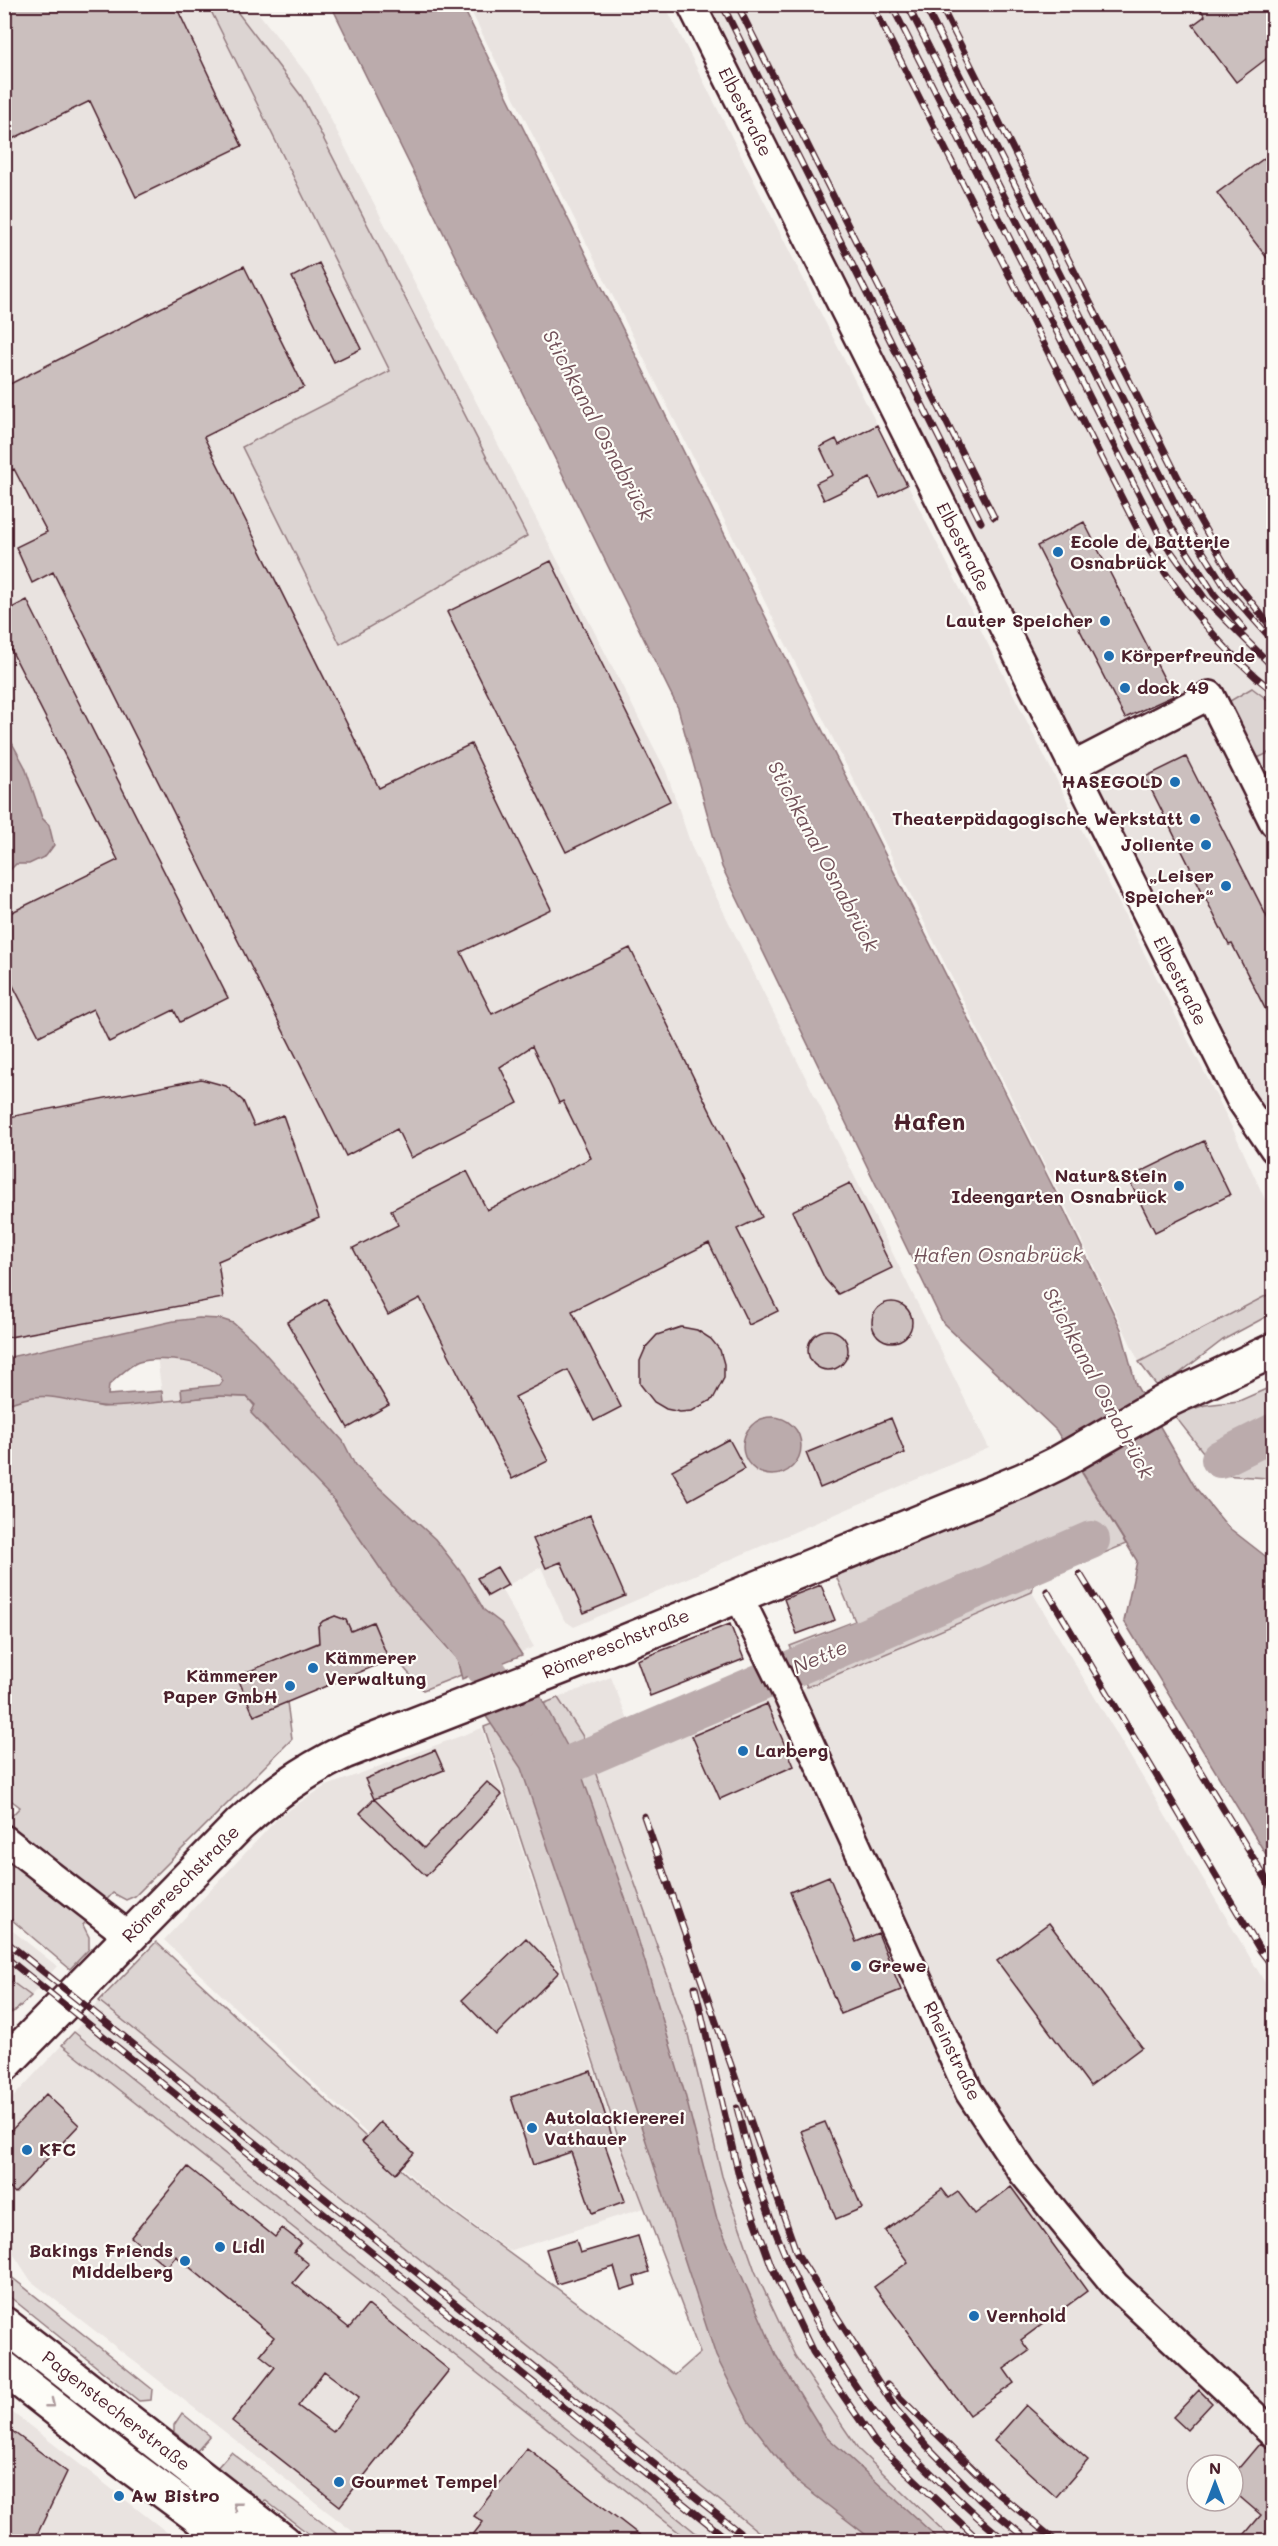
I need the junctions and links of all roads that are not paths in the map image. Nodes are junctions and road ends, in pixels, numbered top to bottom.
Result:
1 (691, 4) edge
2 (1073, 766) junction
3 (1274, 824) edge
4 (1274, 1149) edge
5 (1274, 1350) edge
6 (738, 1595) junction
7 (4, 1839) edge
8 (129, 1936) junction
9 (17, 2042) edge
10 (4, 2065) edge
11 (4, 2324) edge
12 (4, 2368) edge
13 (1274, 2434) edge
14 (232, 2541) edge
15 (284, 2541) edge

1 - 2 street, Elbestraße
2 - 3 street
2 - 4 street, Elbestraße
5 - 6 main road, Römereschstraße
6 - 8 main road, Römereschstraße
6 - 13 street, Rheinstraße
7 - 8 street
8 - 9 main road, Römereschstraße
9 - 10 main road, Römereschstraße
15 -> 11 main road, Pagenstecherstraße
12 -> 14 main road, Pagenstecherstraße

